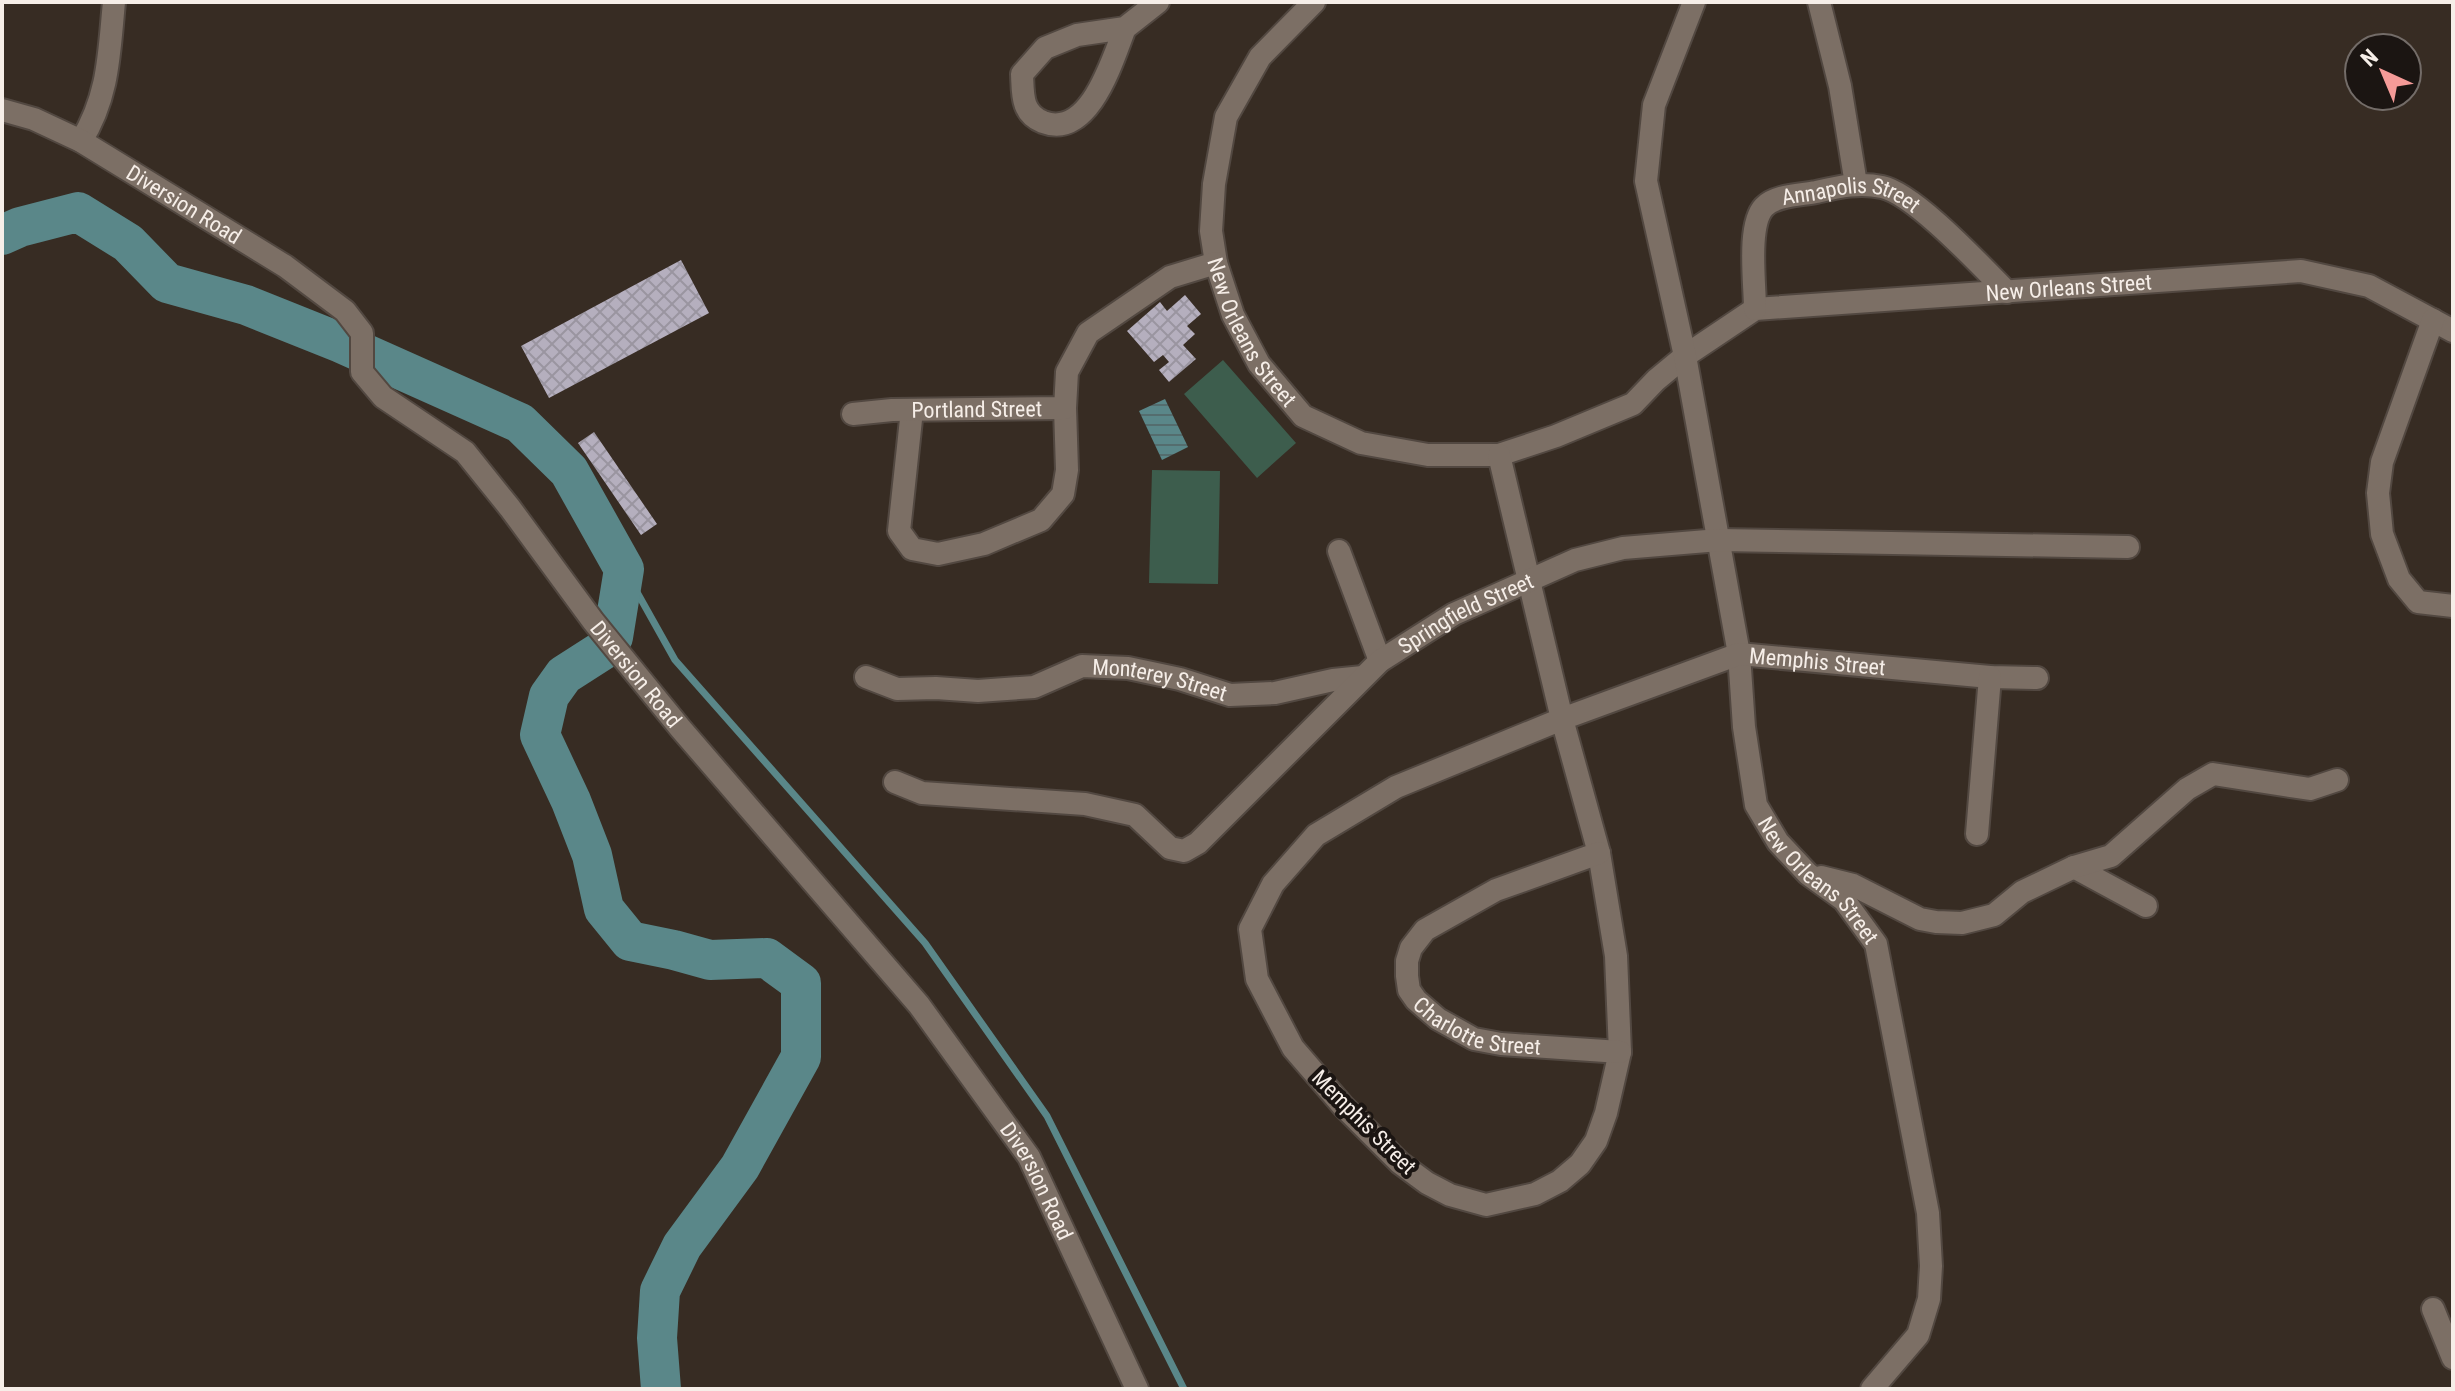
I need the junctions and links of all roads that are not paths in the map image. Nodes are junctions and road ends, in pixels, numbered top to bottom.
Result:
1 (114, 2) edge
2 (1158, 2) edge
3 (1314, 2) edge
4 (1694, 2) edge
5 (1819, 2) edge
6 (1125, 28) junction
7 (2, 110) edge
8 (81, 141) junction
9 (1856, 184) junction
10 (1216, 263) junction
11 (2007, 292) junction
12 (1755, 309) junction
13 (2443, 326) edge
14 (1685, 356) junction
15 (1065, 408) junction
16 (912, 410) junction
17 (853, 414) dead end
18 (1499, 455) junction
19 (1719, 540) junction
20 (2128, 547) dead end
21 (1339, 551) dead end
22 (1530, 579) junction
23 (2453, 606) edge
24 (1739, 654) junction
25 (1380, 661) junction
26 (866, 677) dead end
27 (1363, 677) junction
28 (1990, 677) junction
29 (2037, 678) dead end
30 (1562, 719) junction
31 (2337, 780) dead end
32 (895, 782) dead end
33 (1977, 834) dead end
34 (1599, 853) junction
35 (2074, 867) junction
36 (1808, 874) junction
37 (2146, 906) dead end
38 (1620, 1052) junction
39 (2433, 1309) dead end
40 (2453, 1358) edge
41 (1137, 1389) edge
42 (1872, 1389) edge

1 - 8 street
2 - 6 street
3 - 10 street, New Orleans Street
4 - 14 street, New Orleans Street
5 - 9 street
6 - 6 street
7 - 8 street, Diversion Road
8 - 41 street, Diversion Road
9 - 11 street, Annapolis Street
9 - 12 street, Annapolis Street
10 - 15 street, Portland Street
10 - 18 street, New Orleans Street
11 - 12 street, New Orleans Street
11 - 13 street, New Orleans Street
12 - 14 street, New Orleans Street
13 - 23 street
14 - 18 street, New Orleans Street
14 - 19 street, New Orleans Street
15 - 16 street, Portland Street
15 - 16 street
16 - 17 street, Portland Street
18 - 22 street
19 - 20 street, Springfield Street
19 - 22 street, Springfield Street
19 - 24 street, New Orleans Street
21 - 25 street
22 - 25 street, Springfield Street
22 - 30 street
24 - 28 street, Memphis Street
24 - 30 street, Memphis Street
24 - 36 street, New Orleans Street
25 - 27 street, Springfield Street
26 - 27 street, Monterey Street
27 - 32 street, Springfield Street
28 - 29 street, Memphis Street
28 - 33 street
30 - 34 street, Memphis Street
30 - 38 street, Memphis Street
31 - 35 street
34 - 38 street, Memphis Street
34 - 38 street, Charlotte Street
35 - 36 street
35 - 37 street
36 - 42 street, New Orleans Street
39 - 40 street

